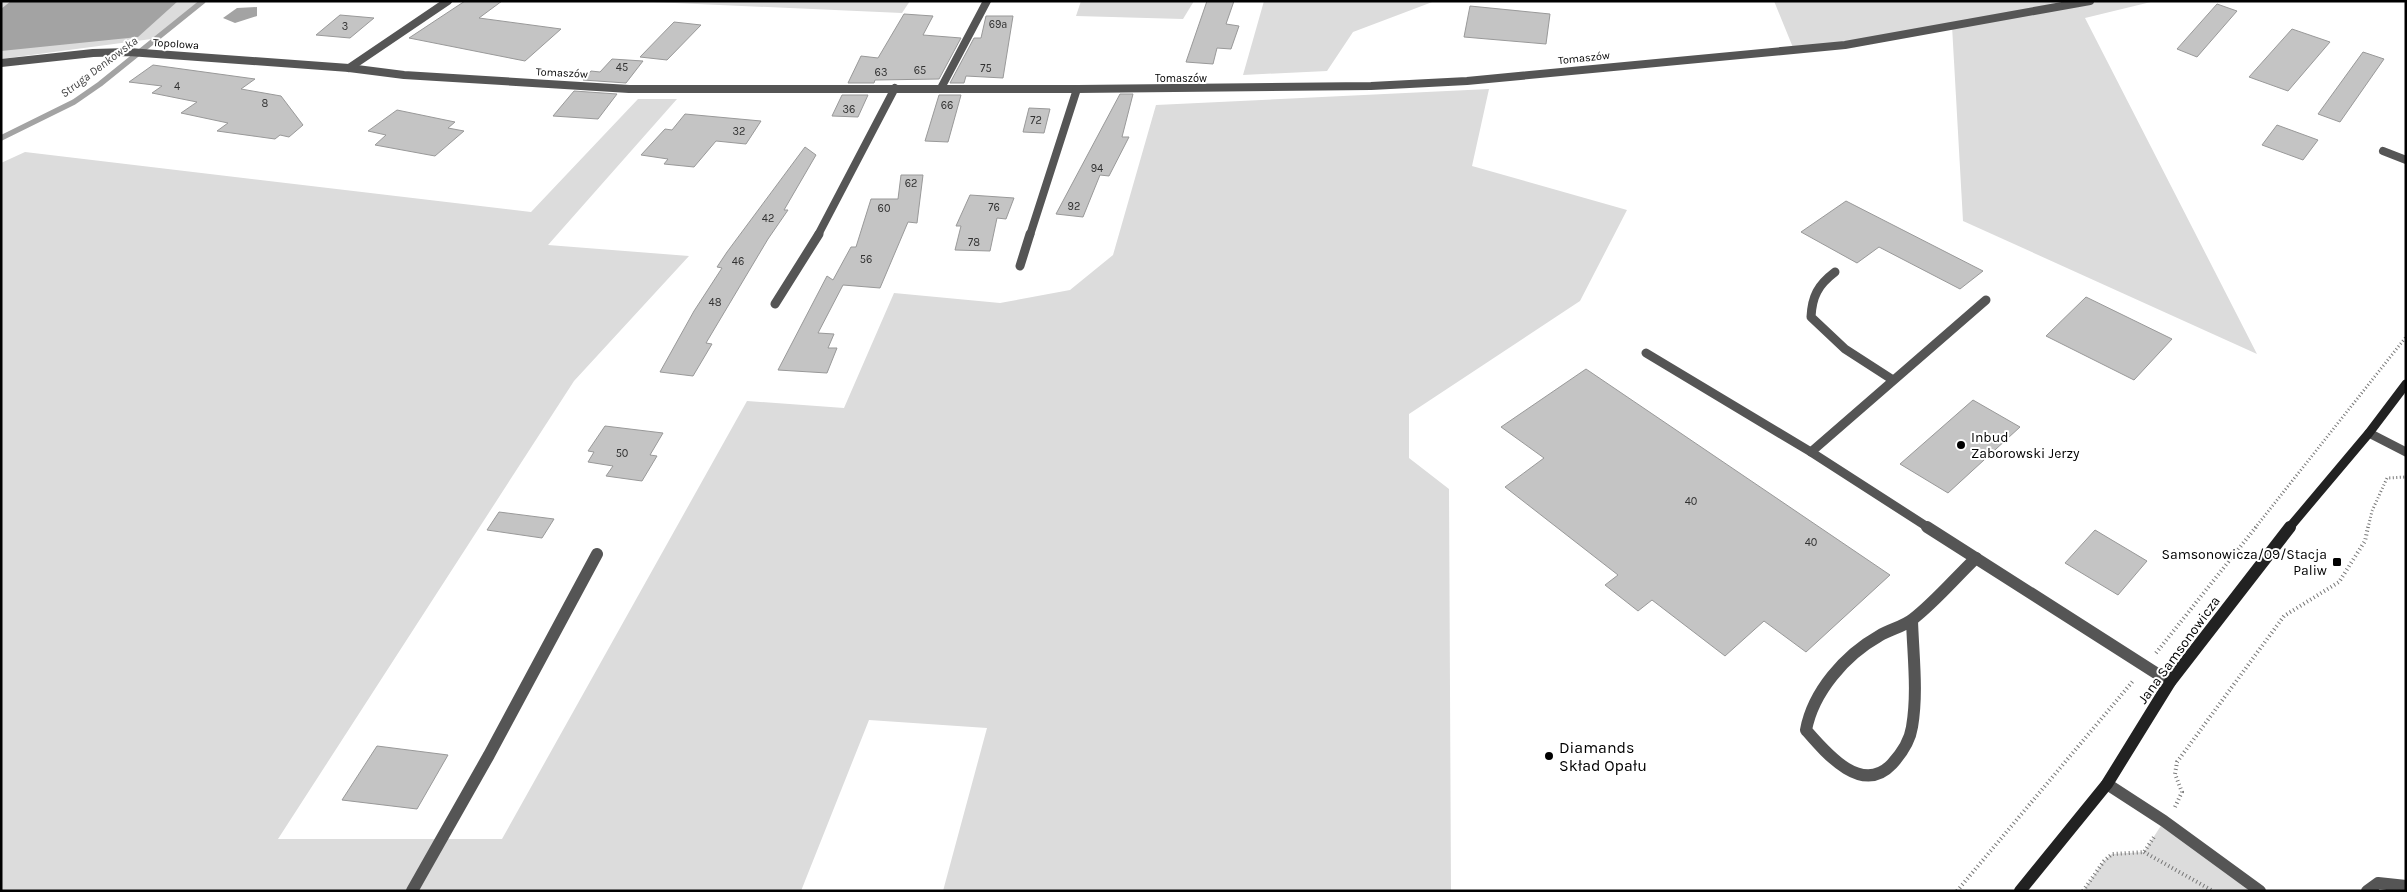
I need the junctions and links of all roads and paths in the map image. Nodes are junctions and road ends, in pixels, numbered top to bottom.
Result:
1 (448, 1) edge
2 (987, 1) edge
3 (2090, 1) edge
4 (1, 63) edge
5 (348, 68) junction
6 (895, 88) junction
7 (940, 88) junction
8 (1077, 89) junction
9 (2383, 151) dead end
10 (2406, 160) edge
11 (1020, 266) dead end
12 (1835, 272) dead end
13 (1986, 300) dead end
14 (775, 304) dead end
15 (2406, 337) edge
16 (1646, 353) dead end
17 (1894, 380) junction
18 (2406, 384) edge
19 (2369, 433) junction
20 (1811, 452) junction
21 (2406, 452) edge
22 (2406, 477) edge
23 (597, 554) dead end
24 (1976, 558) junction
25 (1912, 620) junction
26 (2145, 666) junction
27 (2170, 682) junction
28 (2107, 784) junction
29 (2164, 822) junction
30 (2144, 852) junction
31 (2406, 886) edge
32 (412, 891) edge
33 (1957, 891) edge
34 (2020, 891) edge
35 (2083, 891) edge
36 (2214, 891) edge
37 (2260, 891) edge
38 (2367, 891) edge

1 - 5 street
2 - 7 street
3 - 8 street, Tomaszów
4 - 5 street, Topolowa
5 - 6 street, Tomaszów
6 - 7 street, Tomaszów
6 - 14 street
7 - 8 street, Tomaszów
8 - 11 street
9 - 10 street
12 - 17 street
13 - 17 street
15 - 26 path
16 - 20 street
17 - 20 street
18 - 19 main road, Jana Samsonowicza
19 - 21 street
19 - 27 main road, Jana Samsonowicza
20 - 24 street
22 - 29 path
23 - 32 street
24 - 25 street
24 - 26 street
25 - 25 street
26 - 27 street
26 - 33 path
27 - 28 main road, Jana Samsonowicza
28 - 29 street
28 - 34 main road, Jana Samsonowicza
29 - 30 path
29 - 37 street
30 - 35 path
30 - 36 path
31 - 38 street

